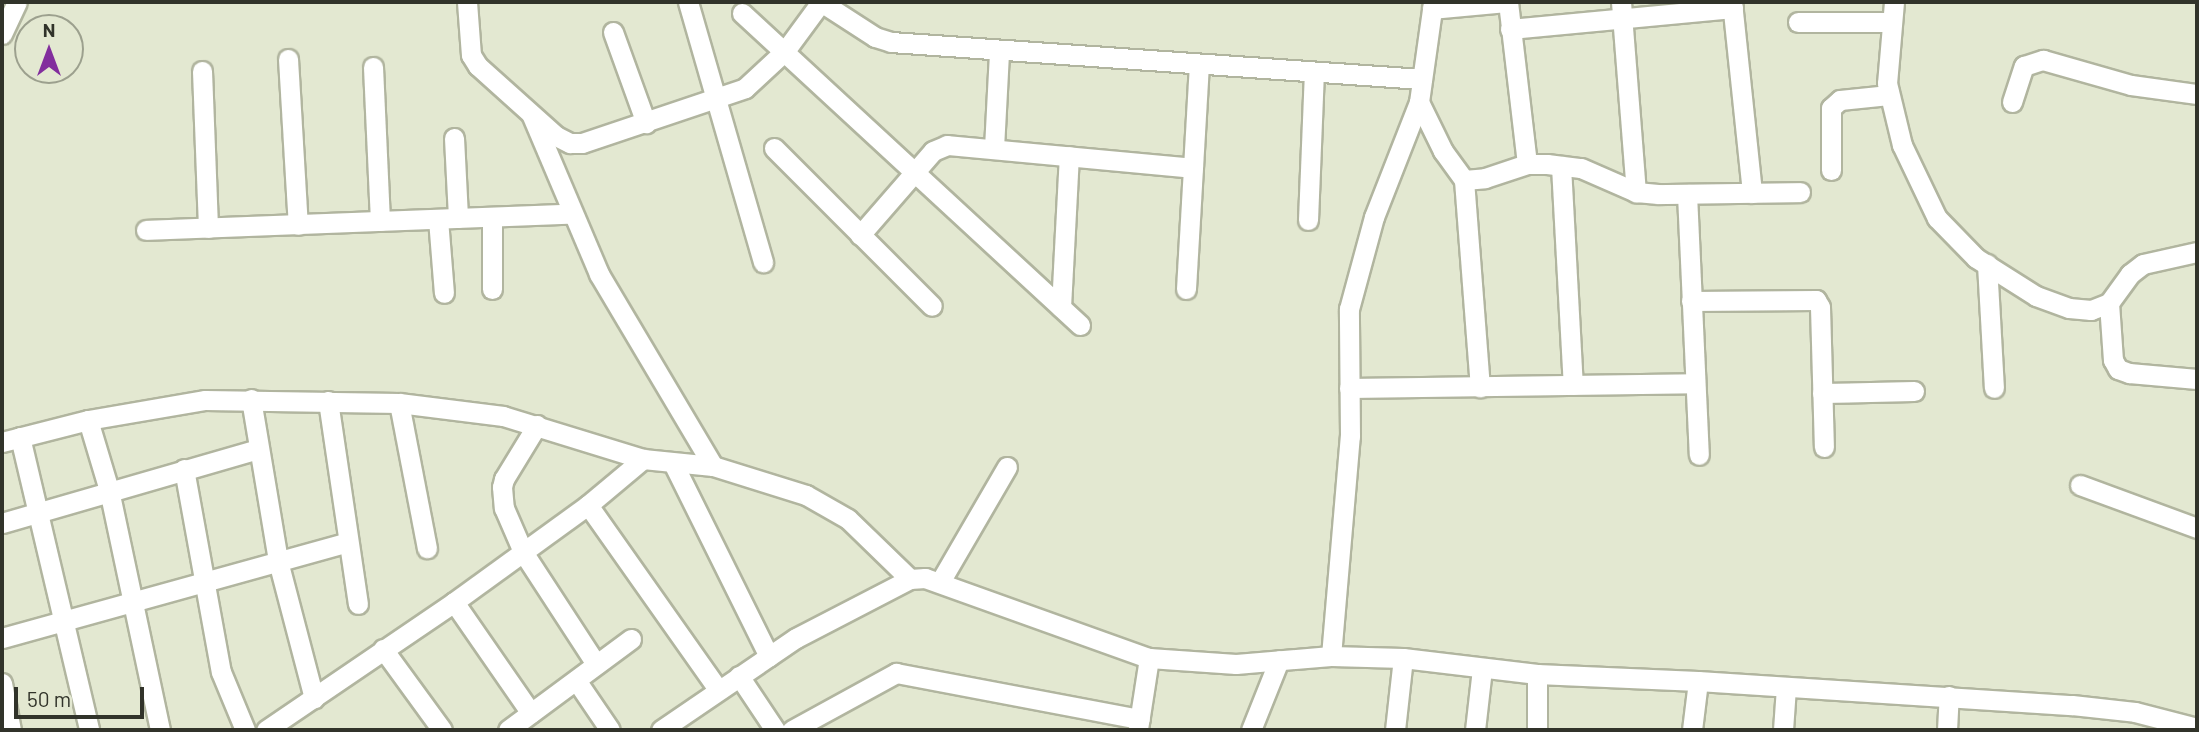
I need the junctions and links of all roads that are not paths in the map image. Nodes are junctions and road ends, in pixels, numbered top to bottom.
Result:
1 (17, 2) edge
2 (467, 2) edge
3 (688, 2) edge
4 (821, 2) edge
5 (1508, 2) edge
6 (1894, 2) edge
7 (1433, 5) edge
8 (1733, 5) edge
9 (1621, 11) edge
10 (742, 13) dead end
11 (1798, 22) dead end
12 (1892, 22) junction
13 (1510, 29) junction
14 (613, 32) dead end
15 (2, 34) edge
16 (785, 51) junction
17 (999, 51) junction
18 (288, 59) dead end
19 (1199, 65) junction
20 (373, 67) dead end
21 (202, 71) dead end
22 (1314, 72) junction
23 (1422, 79) junction
24 (2197, 94) edge
25 (1889, 95) junction
26 (716, 100) junction
27 (1419, 102) junction
28 (2012, 102) dead end
29 (531, 114) junction
30 (646, 122) junction
31 (454, 138) dead end
32 (774, 148) dead end
33 (994, 148) junction
34 (1069, 156) junction
35 (1527, 164) junction
36 (1561, 166) junction
37 (1193, 168) junction
38 (1831, 170) dead end
39 (915, 172) junction
40 (1464, 180) junction
41 (1636, 192) junction
42 (1800, 192) dead end
43 (1752, 193) junction
44 (1687, 194) junction
45 (571, 214) junction
46 (492, 217) junction
47 (458, 218) junction
48 (438, 219) junction
49 (1308, 220) dead end
50 (380, 221) junction
51 (298, 225) junction
52 (208, 228) junction
53 (146, 230) dead end
54 (860, 235) junction
55 (2197, 252) edge
56 (763, 262) dead end
57 (1987, 264) junction
58 (492, 289) dead end
59 (1186, 289) dead end
60 (444, 293) dead end
61 (1691, 301) junction
62 (2109, 303) junction
63 (932, 306) dead end
64 (1061, 307) junction
65 (1080, 324) dead end
66 (2197, 379) edge
67 (1695, 383) junction
68 (1573, 385) junction
69 (1480, 387) junction
70 (1349, 388) junction
71 (1994, 388) dead end
72 (1914, 391) dead end
73 (1822, 393) junction
74 (251, 399) junction
75 (328, 401) junction
76 (399, 403) junction
77 (88, 420) junction
78 (537, 425) junction
79 (11, 440) edge
80 (1824, 447) dead end
81 (259, 449) junction
82 (1699, 455) dead end
83 (643, 459) junction
84 (673, 463) junction
85 (713, 466) junction
86 (1007, 467) dead end
87 (184, 469) junction
88 (2080, 485) dead end
89 (109, 490) junction
90 (588, 505) junction
91 (37, 512) junction
92 (2, 523) edge
93 (2197, 528) edge
94 (348, 542) junction
95 (427, 548) dead end
96 (523, 552) junction
97 (278, 561) junction
98 (911, 579) junction
99 (940, 582) junction
100 (204, 583) junction
101 (132, 601) junction
102 (454, 602) junction
103 (358, 604) dead end
104 (63, 621) junction
105 (2, 638) edge
106 (631, 639) dead end
107 (383, 649) junction
108 (769, 656) junction
109 (1331, 656) junction
110 (1149, 658) junction
111 (1403, 658) junction
112 (1279, 660) junction
113 (596, 664) junction
114 (1482, 669) junction
115 (1537, 674) junction
116 (739, 676) junction
117 (576, 680) junction
118 (1698, 681) junction
119 (2, 683) edge
120 (1786, 687) junction
121 (718, 689) junction
122 (1949, 696) junction
123 (314, 698) junction
124 (531, 713) junction
125 (1139, 725) edge
126 (2197, 728) edge
127 (11, 730) edge
128 (89, 730) edge
129 (160, 730) edge
130 (245, 730) edge
131 (266, 730) edge
132 (442, 730) edge
133 (508, 730) edge
134 (610, 730) edge
135 (661, 730) edge
136 (775, 730) edge
137 (792, 730) edge
138 (1251, 730) edge
139 (1395, 730) edge
140 (1475, 730) edge
141 (1537, 730) edge
142 (1692, 730) edge
143 (1783, 730) edge
144 (1947, 730) edge

1 - 15 street
2 - 29 street
3 - 26 street
4 - 16 street
4 - 17 street
5 - 7 street
5 - 13 street
6 - 12 street
7 - 23 street
8 - 9 street
8 - 43 street
9 - 13 street
9 - 41 street
10 - 16 street
11 - 12 street
12 - 25 street
13 - 35 street
14 - 30 street
16 - 26 street
16 - 39 street
17 - 19 street
17 - 33 street
18 - 51 street
19 - 22 street
19 - 37 street
20 - 50 street
21 - 52 street
22 - 23 street
22 - 49 street
23 - 27 street
24 - 28 street
25 - 38 street
25 - 57 street
26 - 30 street
26 - 56 street
27 - 40 street
27 - 70 street
29 - 30 street
29 - 45 street
31 - 47 street
32 - 54 street
33 - 34 street
33 - 39 street
34 - 37 street
34 - 64 street
35 - 36 street
35 - 40 street
36 - 41 street
36 - 68 street
37 - 59 street
39 - 54 street
39 - 64 street
40 - 69 street
41 - 44 street
42 - 43 street
43 - 44 street
44 - 61 street
45 - 46 street
45 - 85 street
46 - 47 street
46 - 58 street
47 - 48 street
48 - 50 street
48 - 60 street
50 - 51 street
51 - 52 street
52 - 53 street
54 - 63 street
55 - 62 street
57 - 62 street
57 - 71 street
61 - 67 street
61 - 73 street
62 - 66 street
64 - 65 street
67 - 68 street
67 - 82 street
68 - 69 street
69 - 70 street
70 - 109 street
72 - 73 street
73 - 80 street
74 - 75 street
74 - 77 street
74 - 81 street
75 - 76 street
75 - 94 street
76 - 78 street
76 - 95 street
77 - 79 street
77 - 89 street
78 - 83 street
78 - 96 street
79 - 91 street
81 - 87 street
81 - 97 street
83 - 84 street
83 - 90 street
84 - 85 street
84 - 108 street
85 - 98 street
86 - 99 street
87 - 89 street
87 - 100 street
88 - 93 street
89 - 91 street
89 - 101 street
90 - 96 street
90 - 121 street
91 - 92 street
91 - 104 street
94 - 97 street
94 - 103 street
96 - 102 street
96 - 113 street
97 - 100 street
97 - 123 street
98 - 99 street
98 - 108 street
99 - 110 street
100 - 101 street
100 - 130 street
101 - 104 street
101 - 129 street
102 - 107 street
102 - 124 street
104 - 105 street
104 - 128 street
106 - 113 street
107 - 123 street
107 - 132 street
108 - 116 street
109 - 111 street
109 - 112 street
110 - 112 street
110 - 125 street
111 - 114 street
111 - 139 street
112 - 138 street
113 - 117 street
114 - 115 street
114 - 140 street
115 - 118 street
115 - 141 street
116 - 121 street
116 - 136 street
117 - 124 street
117 - 134 street
118 - 120 street
118 - 142 street
119 - 127 street
120 - 122 street
120 - 143 street
121 - 135 street
122 - 126 street
122 - 144 street
123 - 131 street
124 - 133 street
125 - 137 street

